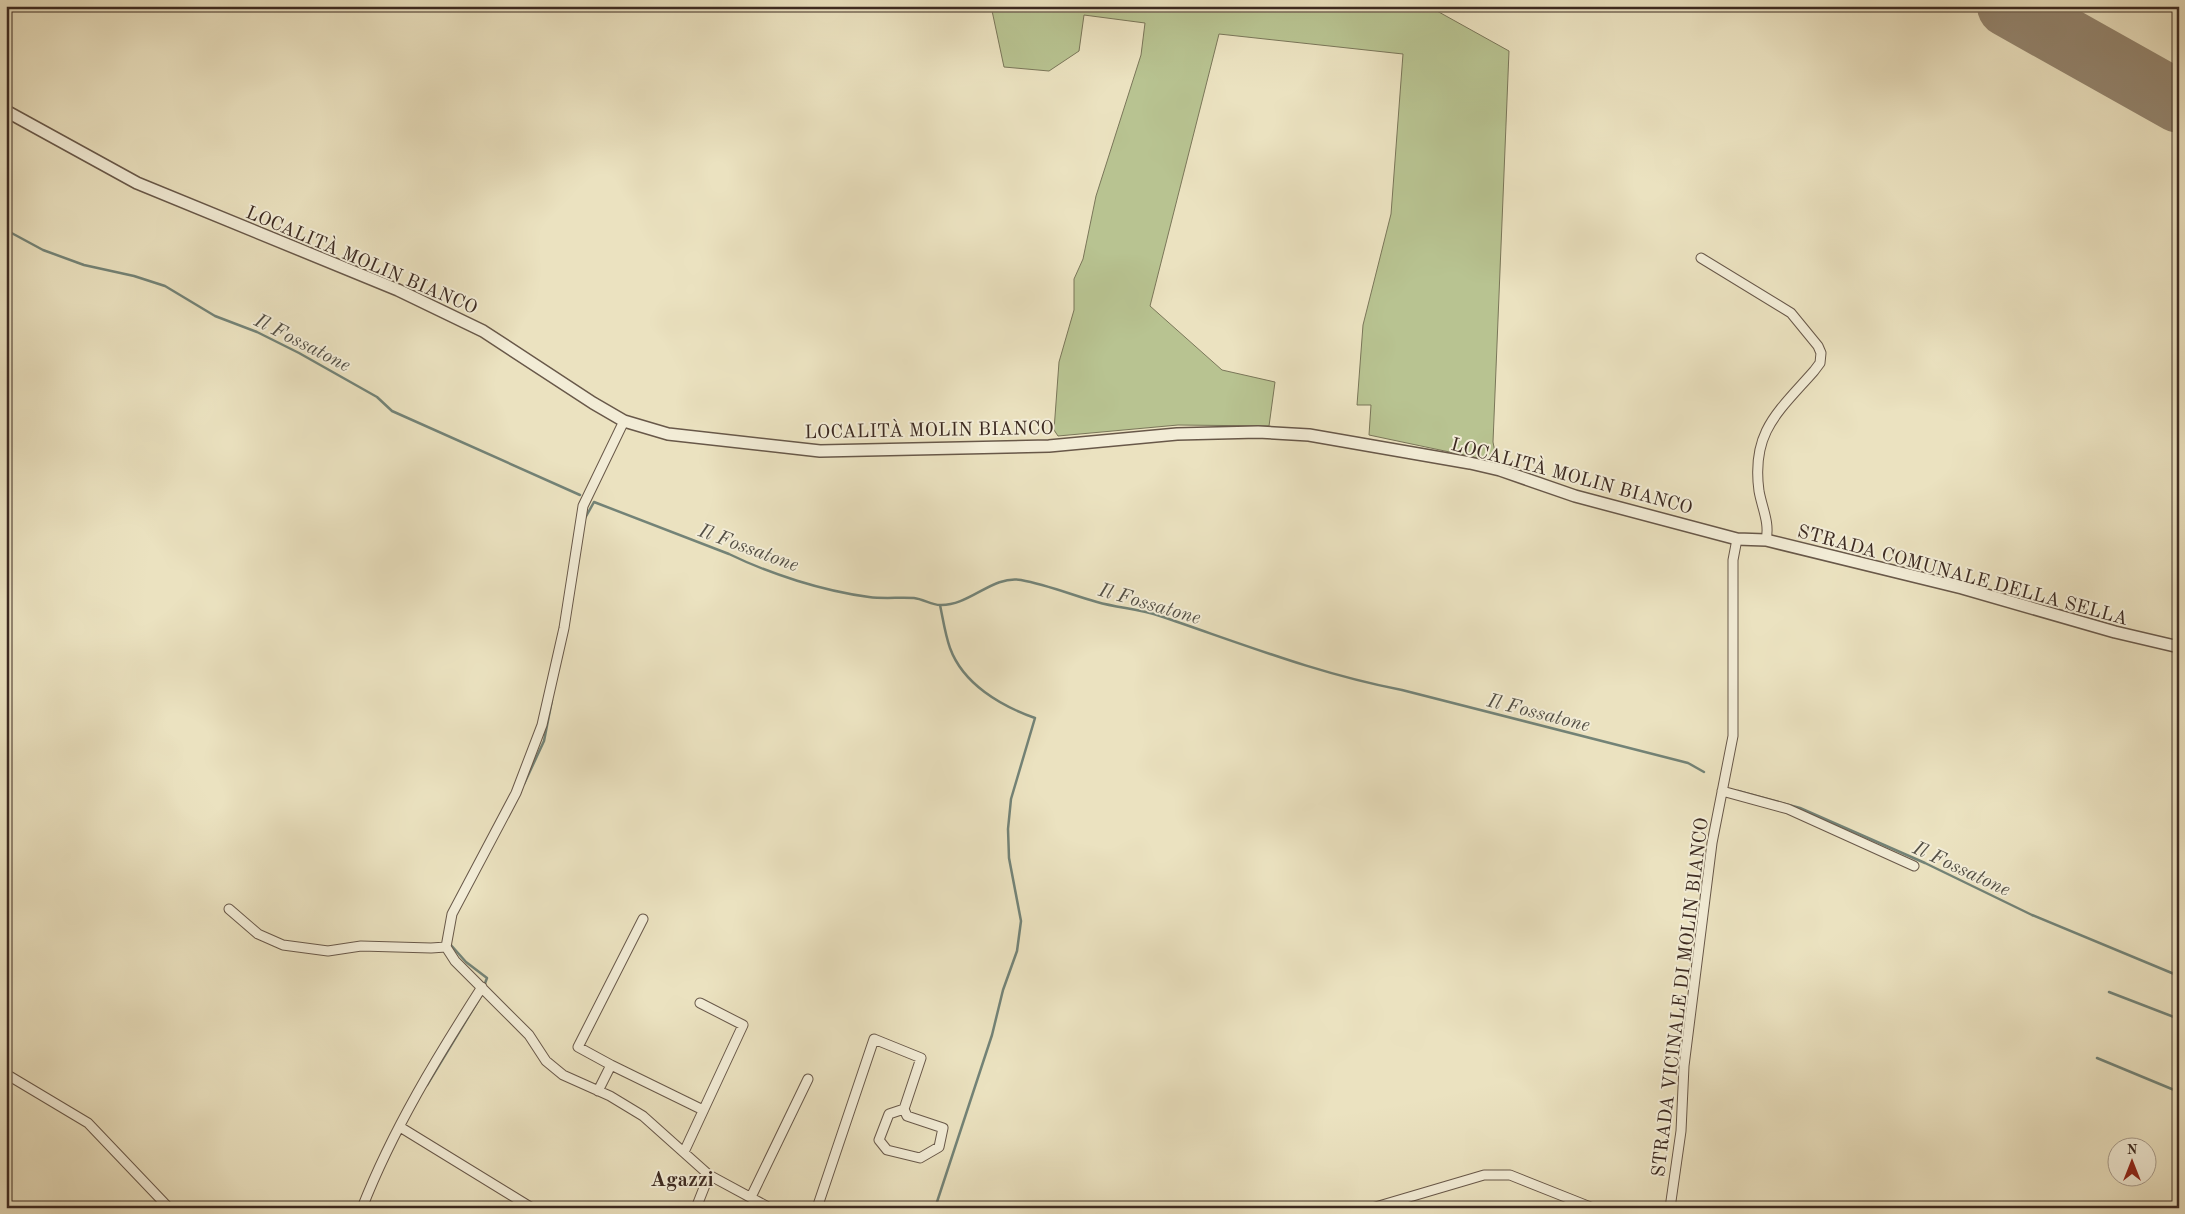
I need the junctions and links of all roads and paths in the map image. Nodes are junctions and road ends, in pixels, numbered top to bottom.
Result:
1 (6, 111) edge
2 (1700, 258) dead end
3 (624, 421) junction
4 (1738, 538) junction
5 (1766, 540) junction
6 (2179, 648) edge
7 (1722, 791) junction
8 (1914, 866) dead end
9 (229, 909) dead end
10 (643, 919) dead end
11 (446, 947) junction
12 (482, 987) junction
13 (700, 1003) dead end
14 (611, 1065) junction
15 (6, 1074) edge
16 (808, 1079) dead end
17 (598, 1091) junction
18 (904, 1109) junction
19 (703, 1110) junction
20 (400, 1127) junction
21 (684, 1152) junction
22 (709, 1175) junction
23 (751, 1197) junction
24 (169, 1208) edge
25 (362, 1208) edge
26 (532, 1208) edge
27 (696, 1208) edge
28 (770, 1208) edge
29 (817, 1208) edge
30 (1372, 1208) edge
31 (1593, 1208) edge
32 (1670, 1208) edge

1 - 3 street, LOCALITÀ MOLIN BIANCO
2 - 5 street
3 - 4 street, LOCALITÀ MOLIN BIANCO
3 - 11 street
4 - 5 street, STRADA COMUNALE DELLA SELLA
4 - 7 street, STRADA VICINALE DI MOLIN BIANCO
5 - 6 street, STRADA COMUNALE DELLA SELLA
7 - 8 street
7 - 32 street, STRADA VICINALE DI MOLIN BIANCO
9 - 11 street
10 - 14 street
11 - 12 street
12 - 17 street
12 - 20 street
13 - 19 street
14 - 17 street
14 - 19 street
15 - 24 street
16 - 23 street
17 - 21 street
18 - 18 street
18 - 29 street
19 - 21 street
20 - 25 street
20 - 26 street
21 - 22 street
22 - 23 street
22 - 27 street
23 - 28 street
30 - 31 street

